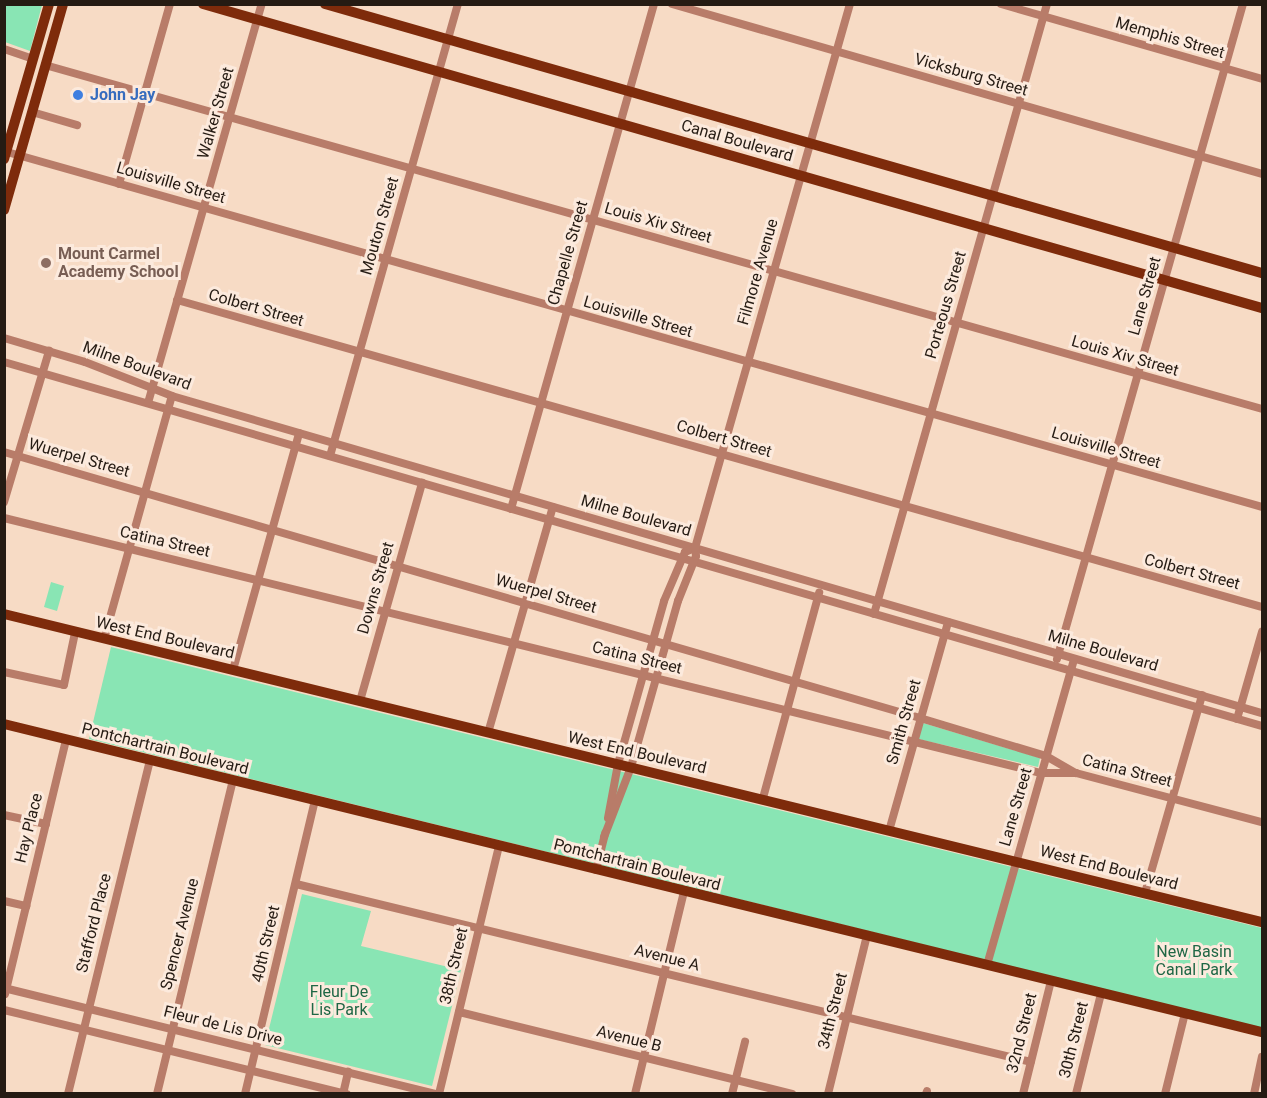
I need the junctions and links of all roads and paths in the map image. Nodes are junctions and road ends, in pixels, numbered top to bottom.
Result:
1 (49, 4) edge
2 (63, 4) edge
3 (170, 4) edge
4 (202, 4) edge
5 (262, 4) edge
6 (325, 4) edge
7 (458, 4) edge
8 (654, 4) edge
9 (672, 4) edge
10 (850, 4) edge
11 (1001, 4) edge
12 (1047, 4) edge
13 (1244, 4) edge
14 (45, 17) junction
15 (1044, 17) junction
16 (258, 20) junction
17 (58, 21) junction
18 (448, 40) junction
19 (4, 49) edge
20 (836, 53) junction
21 (33, 59) junction
22 (45, 66) junction
23 (1225, 69) junction
24 (439, 72) junction
25 (1263, 80) edge
26 (630, 91) junction
27 (145, 93) junction
28 (1019, 104) junction
29 (30, 117) junction
30 (230, 117) junction
31 (16, 119) junction
32 (620, 124) junction
33 (77, 125) dead end
34 (811, 141) junction
35 (20, 155) junction
36 (6, 156) edge
37 (1200, 156) junction
38 (412, 168) junction
39 (1263, 174) edge
40 (801, 176) junction
41 (119, 184) junction
42 (993, 195) junction
43 (204, 208) junction
44 (4, 210) edge
45 (593, 220) junction
46 (983, 229) junction
47 (1174, 247) junction
48 (386, 261) junction
49 (774, 271) junction
50 (1263, 273) edge
51 (1165, 280) junction
52 (177, 300) junction
53 (1263, 308) edge
54 (567, 312) junction
55 (957, 323) junction
56 (4, 338) edge
57 (49, 351) junction
58 (359, 353) junction
59 (4, 362) edge
60 (748, 364) junction
61 (42, 372) junction
62 (1138, 375) junction
63 (152, 390) junction
64 (172, 396) junction
65 (148, 403) junction
66 (541, 404) junction
67 (168, 409) junction
68 (1263, 409) edge
69 (931, 413) junction
70 (299, 433) junction
71 (334, 443) junction
72 (295, 446) junction
73 (4, 452) edge
74 (723, 454) junction
75 (17, 456) junction
76 (330, 456) junction
77 (1112, 466) junction
78 (422, 483) junction
79 (145, 492) junction
80 (515, 496) junction
81 (4, 502) edge
82 (905, 505) junction
83 (553, 507) junction
84 (1263, 507) edge
85 (511, 509) junction
86 (4, 518) edge
87 (549, 520) junction
88 (270, 529) junction
89 (695, 548) junction
90 (129, 549) junction
91 (682, 558) junction
92 (1086, 558) junction
93 (694, 562) junction
94 (398, 568) junction
95 (256, 579) junction
96 (821, 585) junction
97 (817, 597) junction
98 (877, 601) junction
99 (524, 604) junction
100 (1263, 607) edge
101 (385, 612) junction
102 (4, 614) edge
103 (874, 615) junction
104 (948, 622) junction
105 (1263, 632) edge
106 (75, 633) junction
107 (944, 635) junction
108 (104, 639) junction
109 (652, 640) junction
110 (513, 643) junction
111 (665, 644) junction
112 (1059, 654) junction
113 (1074, 659) junction
114 (1055, 666) junction
115 (232, 670) junction
116 (1071, 671) junction
117 (4, 672) edge
118 (642, 674) junction
119 (657, 678) junction
120 (794, 681) junction
121 (1202, 695) junction
122 (360, 701) junction
123 (1241, 707) junction
124 (1198, 708) junction
125 (786, 710) junction
126 (1263, 713) edge
127 (920, 718) junction
128 (1237, 719) junction
129 (4, 724) edge
130 (1263, 726) edge
131 (488, 733) junction
132 (66, 740) junction
133 (914, 741) junction
134 (1046, 756) junction
135 (150, 760) junction
136 (618, 764) junction
137 (631, 767) junction
138 (1041, 773) junction
139 (1076, 773) junction
140 (233, 781) junction
141 (763, 798) junction
142 (1172, 798) junction
143 (315, 801) junction
144 (4, 815) edge
145 (1263, 822) edge
146 (46, 824) junction
147 (889, 831) junction
148 (604, 837) junction
149 (499, 846) junction
150 (1016, 860) junction
151 (596, 870) junction
152 (296, 884) junction
153 (684, 892) junction
154 (1145, 893) junction
155 (4, 901) edge
156 (26, 906) junction
157 (1263, 922) edge
158 (479, 929) junction
159 (867, 935) junction
160 (987, 964) junction
161 (663, 972) junction
162 (1051, 981) junction
163 (5, 990) edge
164 (1101, 994) junction
165 (89, 1009) junction
166 (4, 1010) edge
167 (459, 1012) junction
168 (1185, 1013) junction
169 (846, 1017) junction
170 (84, 1029) junction
171 (173, 1029) junction
172 (1263, 1032) edge
173 (745, 1042) dead end
174 (168, 1049) junction
175 (256, 1050) junction
176 (1263, 1057) edge
177 (644, 1058) junction
178 (1031, 1062) junction
179 (251, 1070) junction
180 (348, 1072) junction
181 (735, 1080) junction
182 (344, 1093) edge
183 (68, 1094) edge
184 (157, 1094) edge
185 (245, 1094) edge
186 (434, 1094) edge
187 (439, 1094) edge
188 (635, 1094) edge
189 (732, 1094) edge
190 (792, 1094) edge
191 (828, 1094) edge
192 (1023, 1094) edge
193 (1076, 1094) edge
194 (1166, 1094) edge
195 (1254, 1094) edge

1 - 14 main road
2 - 17 main road
3 - 27 street
4 - 16 main road, Canal Boulevard
5 - 16 street, Walker Street
6 - 18 main road, Canal Boulevard
7 - 18 street, Mouton Street
8 - 26 street, Chapelle Street
9 - 20 street, Vicksburg Street
10 - 20 street, Filmore Avenue
11 - 15 street, Memphis Street
12 - 15 street, Porteous Street
13 - 23 street, Lane Street
14 - 17 main road
14 - 21 main road
15 - 23 street, Memphis Street
15 - 28 street, Porteous Street
16 - 24 main road, Canal Boulevard
16 - 30 street, Walker Street
17 - 22 main road
18 - 24 street, Mouton Street
18 - 26 main road, Canal Boulevard
19 - 21 street
20 - 28 street, Vicksburg Street
20 - 34 street, Filmore Avenue
21 - 31 main road
22 - 27 street, Louis Xiv Street
22 - 29 main road
23 - 25 street, Memphis Street
23 - 37 street, Lane Street
24 - 32 main road, Canal Boulevard
24 - 38 street, Mouton Street
26 - 32 street, Chapelle Street
26 - 34 main road, Canal Boulevard
27 - 30 street, Louis Xiv Street
27 - 41 street
28 - 37 street, Vicksburg Street
28 - 42 street, Porteous Street
29 - 31 main road
29 - 33 street
29 - 35 main road
30 - 38 street, Louis Xiv Street
30 - 43 street, Walker Street
31 - 36 main road
32 - 40 main road, Canal Boulevard
32 - 45 street, Chapelle Street
34 - 40 street, Filmore Avenue
34 - 42 main road, Canal Boulevard
35 - 36 street, Louisville Street
35 - 41 street, Louisville Street
35 - 44 main road
37 - 39 street, Vicksburg Street
37 - 47 street, Lane Street
38 - 45 street, Louis Xiv Street
38 - 48 street, Mouton Street
40 - 46 main road, Canal Boulevard
40 - 49 street, Filmore Avenue
41 - 43 street, Louisville Street
42 - 46 street, Porteous Street
42 - 47 main road, Canal Boulevard
43 - 48 street, Louisville Street
43 - 52 street, Walker Street
45 - 49 street, Louis Xiv Street
45 - 54 street, Chapelle Street
46 - 51 main road, Canal Boulevard
46 - 55 street, Porteous Street
47 - 50 main road, Canal Boulevard
47 - 51 street, Lane Street
48 - 54 street, Louisville Street
48 - 58 street, Mouton Street
49 - 55 street, Louis Xiv Street
49 - 60 street, Filmore Avenue
51 - 53 main road, Canal Boulevard
51 - 62 street, Lane Street
52 - 58 street, Colbert Street
52 - 63 street, Walker Street
54 - 60 street, Louisville Street
54 - 66 street, Chapelle Street
55 - 62 street, Louis Xiv Street
55 - 69 street, Porteous Street
56 - 57 street, Milne Boulevard
57 - 61 street
57 - 63 street, Milne Boulevard
58 - 66 street, Colbert Street
58 - 71 street, Mouton Street
59 - 61 street, Milne Boulevard
60 - 69 street, Louisville Street
60 - 74 street, Filmore Avenue
61 - 65 street, Milne Boulevard
61 - 75 street
62 - 68 street, Louis Xiv Street
62 - 77 street, Lane Street
63 - 64 street, Milne Boulevard
63 - 65 street, Walker Street
64 - 67 street
64 - 70 street, Milne Boulevard
65 - 67 street, Milne Boulevard
66 - 74 street, Colbert Street
66 - 80 street, Chapelle Street
67 - 72 street, Milne Boulevard
67 - 79 street
69 - 77 street, Louisville Street
69 - 82 street, Porteous Street
70 - 71 street, Milne Boulevard
70 - 72 street
71 - 76 street, Mouton Street
71 - 80 street, Milne Boulevard
72 - 76 street, Milne Boulevard
72 - 88 street
73 - 75 street, Wuerpel Street
74 - 82 street, Colbert Street
74 - 89 street, Filmore Avenue
75 - 79 street, Wuerpel Street
75 - 81 street
76 - 78 street, Milne Boulevard
77 - 84 street, Louisville Street
77 - 92 street, Lane Street
78 - 85 street, Milne Boulevard
78 - 94 street, Downs Street
79 - 88 street, Wuerpel Street
79 - 90 street
80 - 83 street, Milne Boulevard
80 - 85 street, Chapelle Street
82 - 92 street, Colbert Street
82 - 98 street, Porteous Street
83 - 87 street
83 - 89 street, Milne Boulevard
85 - 87 street, Milne Boulevard
86 - 90 street, Catina Street
87 - 91 street, Milne Boulevard
87 - 99 street
88 - 94 street, Wuerpel Street
88 - 95 street
89 - 91 street
89 - 93 street, Filmore Avenue
89 - 96 street, Milne Boulevard
90 - 95 street, Catina Street
90 - 108 street
91 - 93 street, Milne Boulevard
91 - 109 street, Filmore Avenue
92 - 100 street, Colbert Street
92 - 112 street, Lane Street
93 - 97 street, Milne Boulevard
93 - 111 street, Filmore Avenue
94 - 99 street, Wuerpel Street
94 - 101 street, Downs Street
95 - 101 street, Catina Street
95 - 115 street
96 - 97 street
96 - 98 street, Milne Boulevard
97 - 103 street, Milne Boulevard
97 - 120 street
98 - 103 street, Porteous Street
98 - 104 street, Milne Boulevard
99 - 109 street, Wuerpel Street
99 - 110 street
101 - 110 street, Catina Street
101 - 122 street, Downs Street
102 - 106 main road, West End Boulevard
103 - 107 street, Milne Boulevard
104 - 107 street, Smith Street
104 - 112 street, Milne Boulevard
105 - 123 street
106 - 108 main road, West End Boulevard
106 - 117 street
107 - 114 street, Milne Boulevard
107 - 127 street, Smith Street
108 - 115 main road, West End Boulevard
109 - 111 street, Wuerpel Street
109 - 118 street, Filmore Avenue
110 - 118 street, Catina Street
110 - 131 street
111 - 119 street, Filmore Avenue
111 - 120 street, Wuerpel Street
112 - 113 street, Milne Boulevard
112 - 114 street, Lane Street
113 - 116 street, Lane Street
113 - 121 street, Milne Boulevard
114 - 116 street, Milne Boulevard
115 - 122 main road, West End Boulevard
116 - 124 street, Milne Boulevard
116 - 134 street, Lane Street
118 - 119 street, Catina Street
118 - 136 street, Filmore Avenue
119 - 125 street, Catina Street
119 - 137 street, Filmore Avenue
120 - 125 street
120 - 127 street, Wuerpel Street
121 - 123 street, Milne Boulevard
121 - 124 street
122 - 131 main road, West End Boulevard
123 - 126 street, Milne Boulevard
123 - 128 street
124 - 128 street, Milne Boulevard
124 - 142 street
125 - 133 street, Catina Street
125 - 141 street
127 - 133 street, Smith Street
127 - 134 street, Wuerpel Street
128 - 130 street, Milne Boulevard
129 - 132 main road, Pontchartrain Boulevard
131 - 136 main road, West End Boulevard
132 - 135 main road, Pontchartrain Boulevard
132 - 146 street, Hay Place
133 - 138 street, Catina Street
133 - 147 street, Smith Street
134 - 138 street, Lane Street
134 - 139 street, Wuerpel Street
135 - 140 main road, Pontchartrain Boulevard
135 - 165 street, Stafford Place
136 - 137 main road, West End Boulevard
136 - 148 street, Filmore Avenue
137 - 141 main road, West End Boulevard
137 - 148 street, Filmore Avenue
138 - 139 street, Catina Street
138 - 150 street, Lane Street
139 - 142 street, Catina Street
140 - 143 main road, Pontchartrain Boulevard
140 - 171 street, Spencer Avenue
141 - 147 main road, West End Boulevard
142 - 145 street, Catina Street
142 - 154 street
143 - 149 main road, Pontchartrain Boulevard
143 - 152 street, 40th Street
144 - 146 street
146 - 156 street, Hay Place
147 - 150 main road, West End Boulevard
148 - 151 street, Filmore Avenue
149 - 151 main road, Pontchartrain Boulevard
149 - 158 street, 38th Street
150 - 154 main road, West End Boulevard
150 - 160 street, Lane Street
151 - 153 main road, Pontchartrain Boulevard
152 - 158 street, Avenue A
152 - 175 street, 40th Street
153 - 159 main road, Pontchartrain Boulevard
153 - 161 street
154 - 157 main road, West End Boulevard
155 - 156 street
156 - 163 street, Hay Place
158 - 161 street, Avenue A
158 - 167 street, 38th Street
159 - 160 main road, Pontchartrain Boulevard
159 - 169 street, 34th Street
160 - 162 main road, Pontchartrain Boulevard
161 - 169 street, Avenue A
161 - 177 street
162 - 164 main road, Pontchartrain Boulevard
162 - 178 street, 32nd Street
163 - 165 street, Fleur de Lis Drive
164 - 168 main road, Pontchartrain Boulevard
164 - 193 street, 30th Street
165 - 170 street, Stafford Place
165 - 171 street, Fleur de Lis Drive
166 - 170 street
167 - 177 street, Avenue B
167 - 187 street, 38th Street
168 - 172 main road, Pontchartrain Boulevard
168 - 194 street
169 - 178 street, Avenue A
169 - 191 street, 34th Street
170 - 174 street
170 - 183 street, Stafford Place
171 - 174 street, Spencer Avenue
171 - 175 street, Fleur de Lis Drive
173 - 181 street
174 - 179 street
174 - 184 street, Spencer Avenue
175 - 179 street, 40th Street
175 - 180 street, Fleur de Lis Drive
176 - 195 street
177 - 181 street, Avenue B
177 - 188 street
178 - 192 street, 32nd Street
179 - 182 street
179 - 185 street, 40th Street
180 - 182 street
180 - 186 street, Fleur de Lis Drive
181 - 189 street
181 - 190 street, Avenue B

